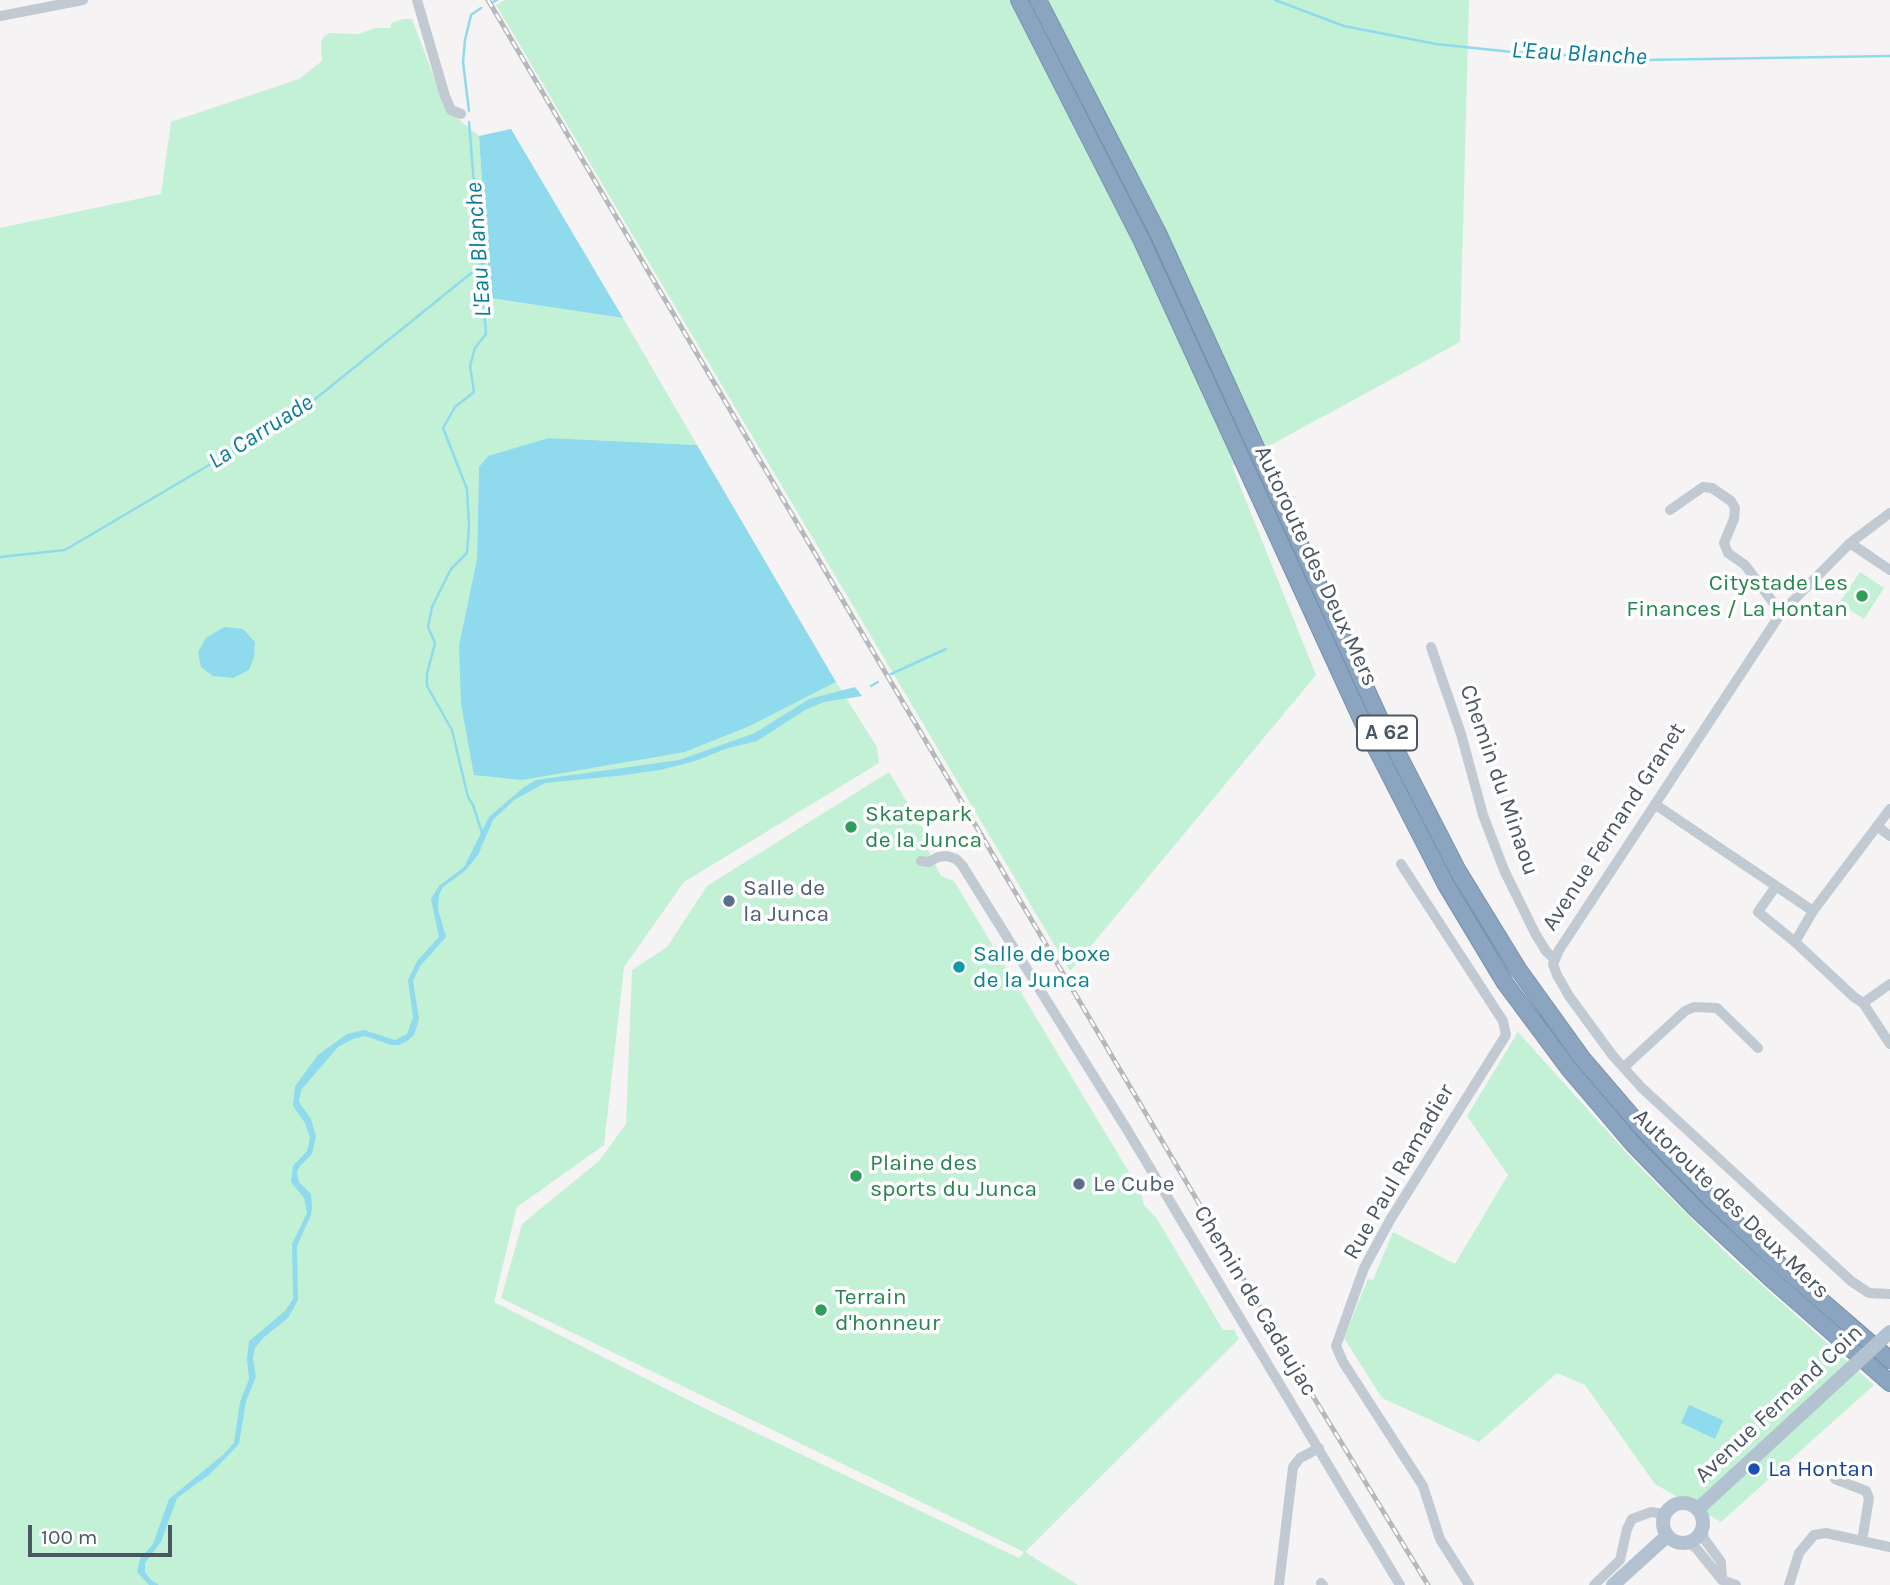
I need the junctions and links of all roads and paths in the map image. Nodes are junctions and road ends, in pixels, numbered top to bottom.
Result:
1 (83, 0) edge
2 (417, 0) edge
3 (1019, 0) edge
4 (1038, 0) edge
5 (0, 16) edge
6 (461, 114) dead end
7 (1670, 510) dead end
8 (1890, 513) edge
9 (1850, 543) junction
10 (1890, 570) edge
11 (1781, 613) junction
12 (1431, 647) dead end
13 (1656, 805) junction
14 (1890, 809) edge
15 (1877, 826) junction
16 (1890, 836) edge
17 (921, 862) dead end
18 (1401, 864) dead end
19 (1776, 886) junction
20 (1813, 911) junction
21 (1795, 942) junction
22 (1554, 959) junction
23 (1890, 984) edge
24 (1863, 1003) junction
25 (1890, 1044) edge
26 (1758, 1048) dead end
27 (1624, 1067) junction
28 (1890, 1294) edge
29 (1890, 1332) edge
30 (1890, 1360) edge
31 (1890, 1383) edge
32 (1320, 1448) junction
33 (1835, 1479) dead end
34 (1698, 1509) junction
35 (1664, 1514) junction
36 (1702, 1531) junction
37 (1667, 1536) junction
38 (1862, 1541) junction
39 (1688, 1542) junction
40 (1890, 1547) edge
41 (1719, 1583) edge
42 (1279, 1585) edge
43 (1400, 1585) edge
44 (1469, 1585) edge
45 (1594, 1585) edge
46 (1613, 1585) edge
47 (1736, 1585) edge
48 (1789, 1585) edge

1 - 5 street
2 - 6 street
3 - 31 highway, Autoroute des Deux Mers / A 62
4 - 30 highway, Autoroute des Deux Mers / A 62
7 - 11 street
8 - 9 street, Avenue Fernand Granet
9 - 10 street
9 - 11 street, Avenue Fernand Granet
11 - 13 street, Avenue Fernand Granet
12 - 22 street, Chemin du Minaou
13 - 19 street
13 - 22 street, Avenue Fernand Granet
14 - 15 street
15 - 16 street
15 - 20 street
17 - 32 street, Chemin de Cadaujac
18 - 44 street, Rue Paul Ramadier
19 - 20 street
19 - 21 street
20 - 21 street
21 - 24 street
22 - 27 street, Avenue Fernand Granet
23 - 24 street
24 - 25 street
26 - 27 street
27 - 28 street, Avenue Fernand Granet
29 - 34 main road, Avenue Fernand Coin, bridge
32 - 42 street
32 - 43 street, Chemin de Cadaujac
33 - 38 street
34 - 35 main road
34 - 36 main road
35 - 37 main road
35 - 45 street
36 - 39 main road
36 - 41 street
37 - 39 main road
37 - 46 main road
38 - 40 street
38 - 48 street
39 - 41 street
41 - 47 street

